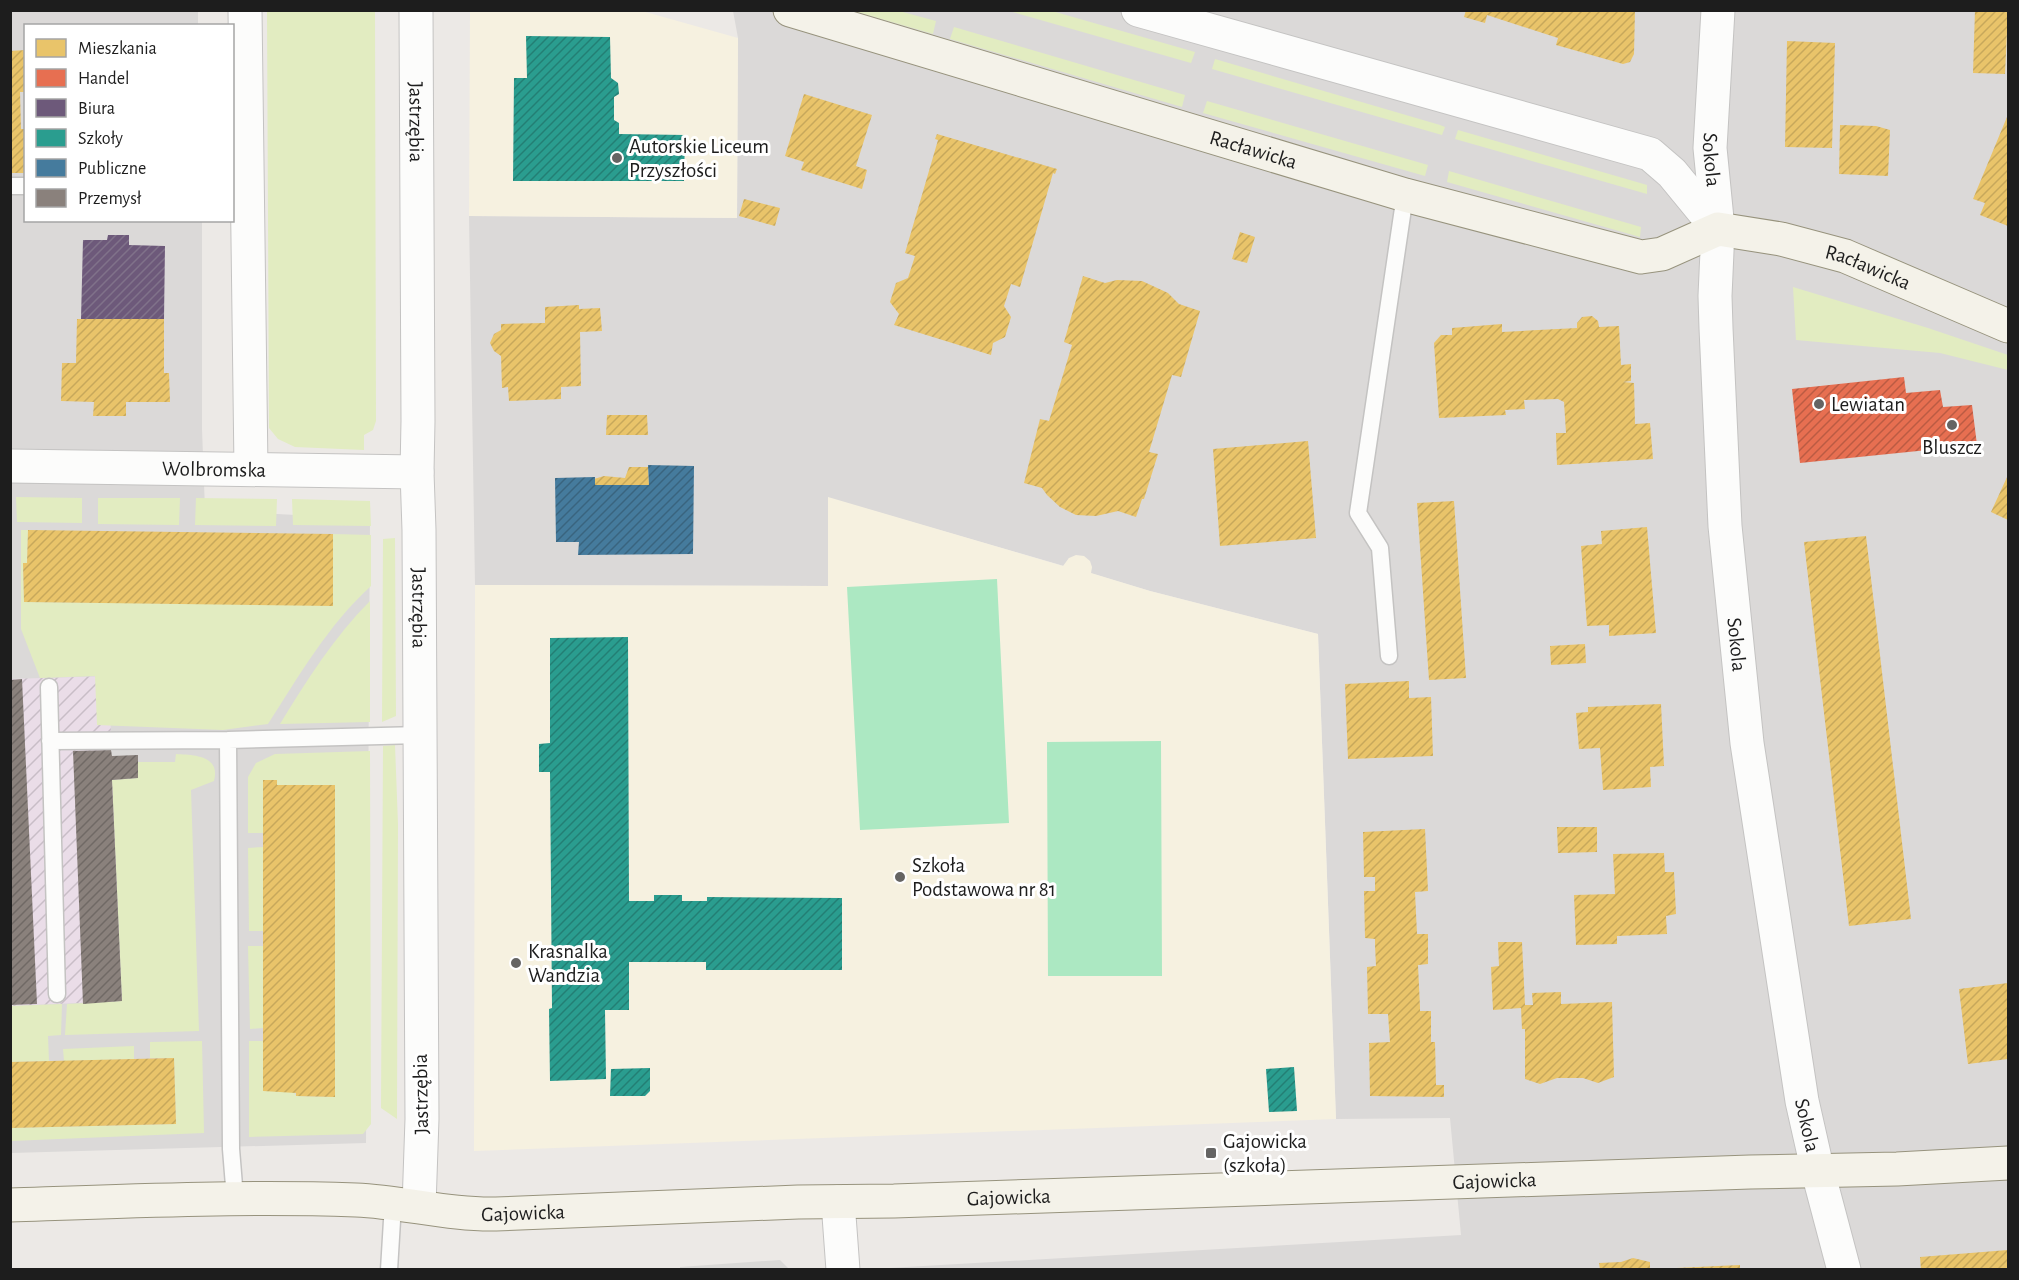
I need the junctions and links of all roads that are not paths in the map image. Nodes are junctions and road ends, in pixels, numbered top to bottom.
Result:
1 (245, 10) edge
2 (416, 10) edge
3 (790, 10) edge
4 (1138, 10) edge
5 (1718, 10) edge
6 (240, 186) edge
7 (1405, 195) junction
8 (1718, 230) junction
9 (2008, 326) edge
10 (10, 466) edge
11 (251, 469) junction
12 (417, 472) junction
13 (1389, 656) dead end
14 (49, 687) dead end
15 (420, 735) junction
16 (228, 740) junction
17 (50, 741) junction
18 (57, 994) dead end
19 (2008, 1163) edge
20 (1818, 1172) junction
21 (235, 1198) junction
22 (838, 1202) junction
23 (10, 1205) edge
24 (406, 1205) junction
25 (389, 1269) edge
26 (843, 1269) edge
27 (1844, 1269) edge

1 - 6 street
2 - 12 street, Jastrzębia
3 - 7 street, Racławicka
4 - 8 street
5 - 8 street, Sokola
6 - 11 street
7 - 8 street, Racławicka
7 - 13 lane
8 - 9 street, Racławicka
8 - 20 street, Sokola
10 - 11 street, Wolbromska
11 - 12 street, Wolbromska
12 - 15 street, Jastrzębia
14 - 17 lane
15 - 16 lane
15 - 24 street, Jastrzębia
16 - 17 lane
16 - 21 lane
17 - 18 lane
19 - 20 street, Gajowicka
20 - 22 street, Gajowicka
20 - 27 street, Sokola
21 - 23 street, Gajowicka
21 - 24 street, Gajowicka
22 - 24 street, Gajowicka
22 - 26 street
24 - 25 lane

